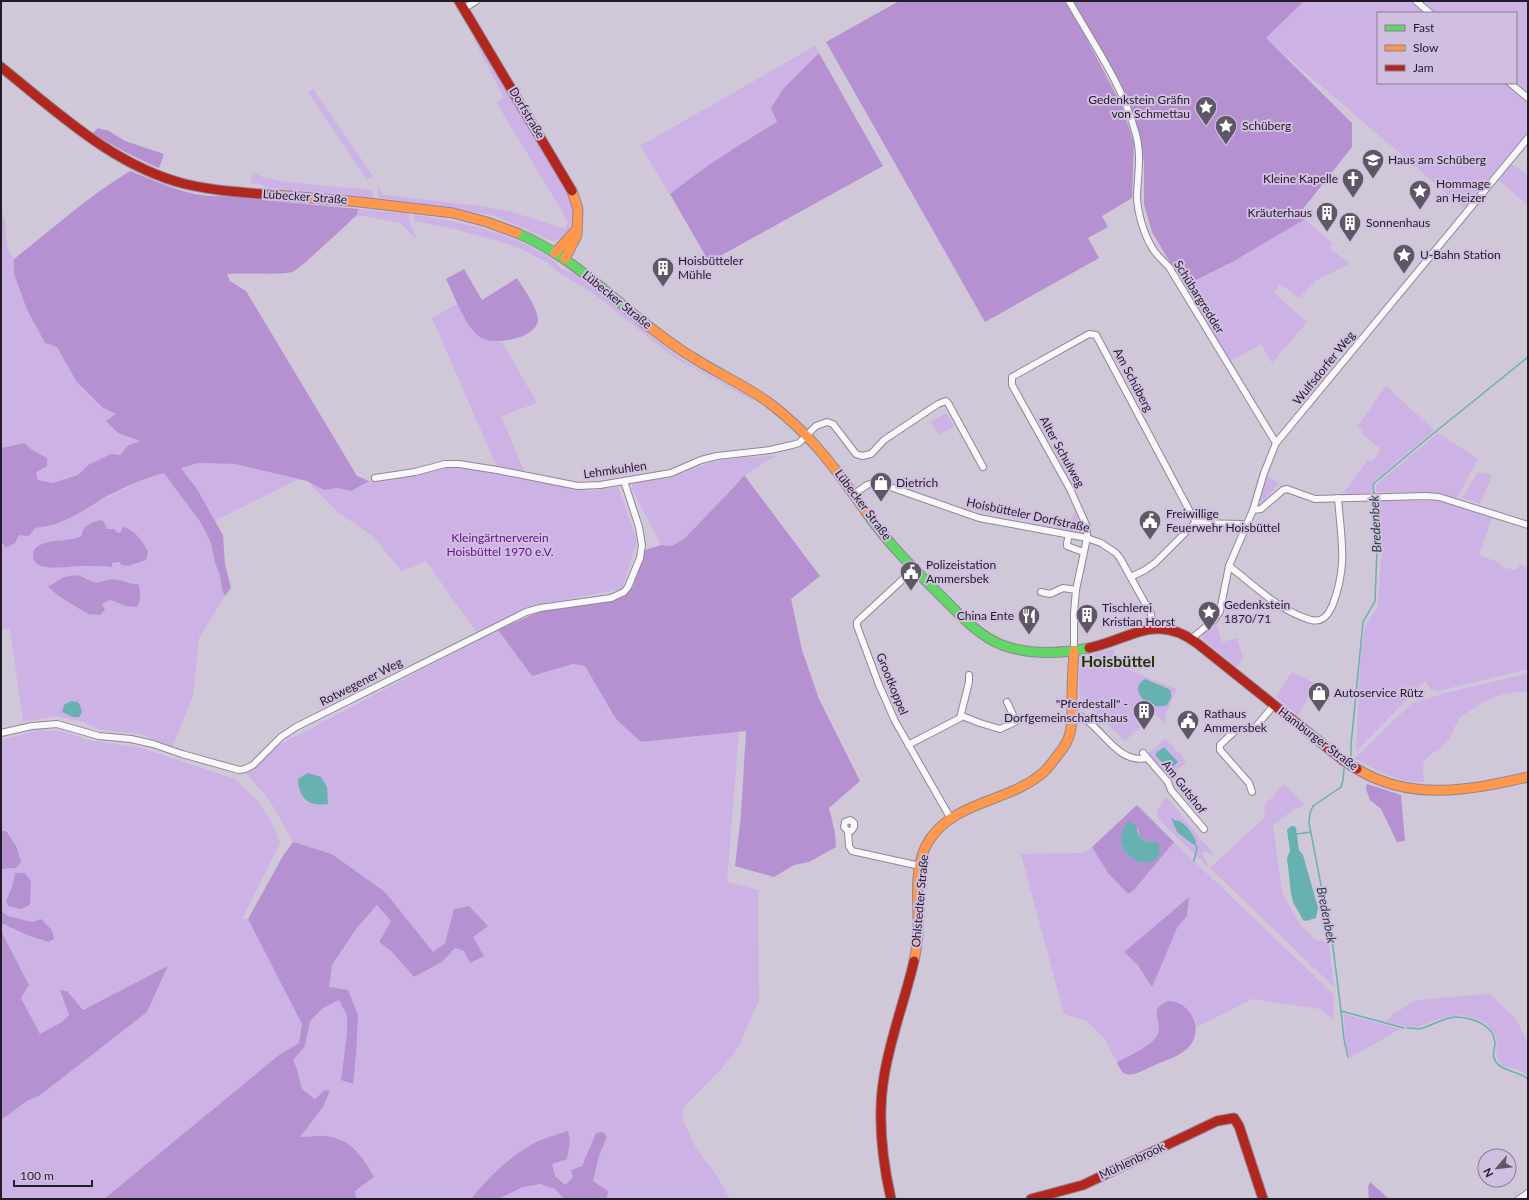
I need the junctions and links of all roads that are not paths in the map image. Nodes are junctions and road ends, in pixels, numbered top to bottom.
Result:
1 (476, 1) edge
2 (1069, 1) edge
3 (1416, 1) edge
4 (461, 3) edge
5 (1429, 12) edge
6 (1, 66) edge
7 (1511, 84) edge
8 (1528, 98) edge
9 (1528, 138) edge
10 (576, 230) junction
11 (555, 253) junction
12 (565, 259) junction
13 (1011, 379) joint
14 (806, 435) junction
15 (1276, 443) junction
16 (983, 467) dead end
17 (375, 478) dead end
18 (624, 481) junction
19 (854, 494) junction
20 (1338, 498) junction
21 (1254, 510) junction
22 (1196, 523) junction
23 (1528, 524) edge
24 (1247, 525) junction
25 (1069, 535) junction
26 (1088, 538) junction
27 (1084, 552) junction
28 (1229, 566) junction
29 (914, 569) junction
30 (1131, 577) junction
31 (1076, 590) junction
32 (1041, 592) dead end
33 (1152, 629) junction
34 (1191, 639) junction
35 (1074, 651) junction
36 (969, 675) dead end
37 (1007, 702) dead end
38 (1274, 705) junction
39 (1073, 713) junction
40 (962, 716) junction
41 (1, 733) edge
42 (908, 744) junction
43 (1528, 776) edge
44 (1252, 792) dead end
45 (951, 819) junction
46 (1204, 829) dead end
47 (848, 831) dead end
48 (920, 866) junction
49 (1528, 1193) edge
50 (891, 1199) edge
51 (1031, 1199) edge
52 (1263, 1199) edge
53 (1519, 1199) edge

1 - 4 street
2 - 15 street, Schübargredder
3 - 5 street
4 - 10 main road, Dorfstraße
6 - 11 main road, Lübecker Straße
7 - 8 street
9 - 15 street, Wulfsdorfer Weg
10 - 11 main road
10 - 12 main road, Dorfstraße
11 - 12 main road, Lübecker Straße
12 - 14 main road, Lübecker Straße
13 - 22 street, Am Schüberg
13 - 26 street, Alter Schulweg
14 - 16 street, Lehmkuhlen
14 - 18 street, Lehmkuhlen
14 - 19 main road, Lübecker Straße
15 - 21 street, Wulfsdorfer Weg
17 - 18 street, Lehmkuhlen
18 - 41 street, Rotwegener Weg
19 - 25 street, Hoisbütteler Dorfstraße
19 - 29 main road, Lübecker Straße
20 - 21 street
20 - 23 street
20 - 28 street
21 - 24 street, Wulfsdorfer Weg
22 - 24 street
22 - 30 street
24 - 28 street, Wulfsdorfer Weg
25 - 26 street, Hoisbütteler Dorfstraße
25 - 27 street
26 - 27 street
26 - 30 street, Hoisbütteler Dorfstraße
27 - 31 street
28 - 34 street, Wulfsdorfer Weg
29 - 35 main road, Lübecker Straße
29 - 42 street, Grootkoppel
30 - 33 street, Hoisbütteler Dorfstraße
31 - 32 street
31 - 35 street
33 - 34 main road, Hamburger Straße
33 - 35 main road, Lübecker Straße
34 - 38 main road, Hamburger Straße
35 - 39 main road, Ohlstedter Straße
36 - 40 street
37 - 40 street
38 - 43 main road, Hamburger Straße
38 - 44 street
39 - 45 main road, Ohlstedter Straße
39 - 46 street, Am Gutshof
40 - 42 street
42 - 45 street, Grootkoppel
45 - 48 main road, Ohlstedter Straße
47 - 48 street
48 - 50 main road, Ohlstedter Straße
49 - 53 street
51 - 52 main road, Mühlenbrook

